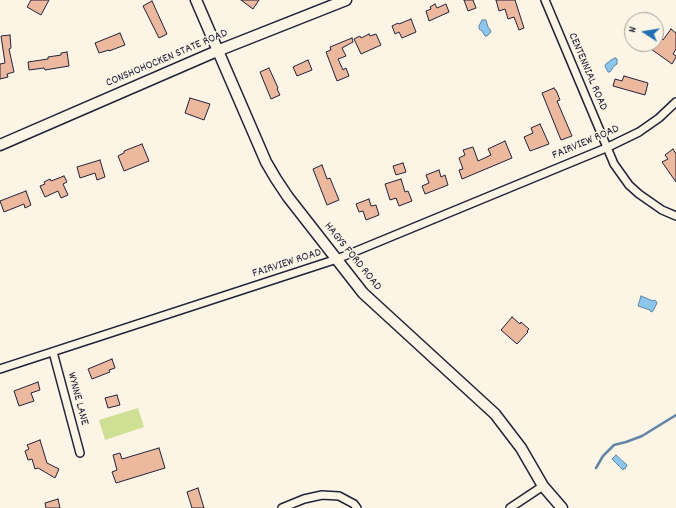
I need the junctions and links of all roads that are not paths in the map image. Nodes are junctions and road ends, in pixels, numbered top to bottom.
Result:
1 (196, 0) edge
2 (346, 0) edge
3 (545, 0) edge
4 (328, 3) edge
5 (217, 51) junction
6 (676, 102) edge
7 (0, 144) edge
8 (606, 148) junction
9 (676, 216) edge
10 (337, 259) junction
11 (53, 352) junction
12 (0, 369) edge
13 (80, 453) dead end
14 (543, 486) junction
15 (282, 508) edge
16 (357, 508) edge
17 (510, 508) edge
18 (562, 508) edge

1 - 5 street, HAGYS FORD ROAD
2 - 4 street, CONSHOHOCKEN STATE ROAD
3 - 8 street, CENTENNIAL ROAD
4 - 5 street, CONSHOHOCKEN STATE ROAD
5 - 7 street, CONSHOHOCKEN STATE ROAD
5 - 10 street, HAGYS FORD ROAD
6 - 8 street, FAIRVIEW ROAD
8 - 9 street, CENTENNIAL ROAD
8 - 10 street, FAIRVIEW ROAD
10 - 11 street, FAIRVIEW ROAD
10 - 14 street, HAGYS FORD ROAD
11 - 12 street, FAIRVIEW ROAD
11 - 13 street, WYNNE LANE
14 - 17 street
14 - 18 street, HAGYS FORD ROAD
15 - 16 street

